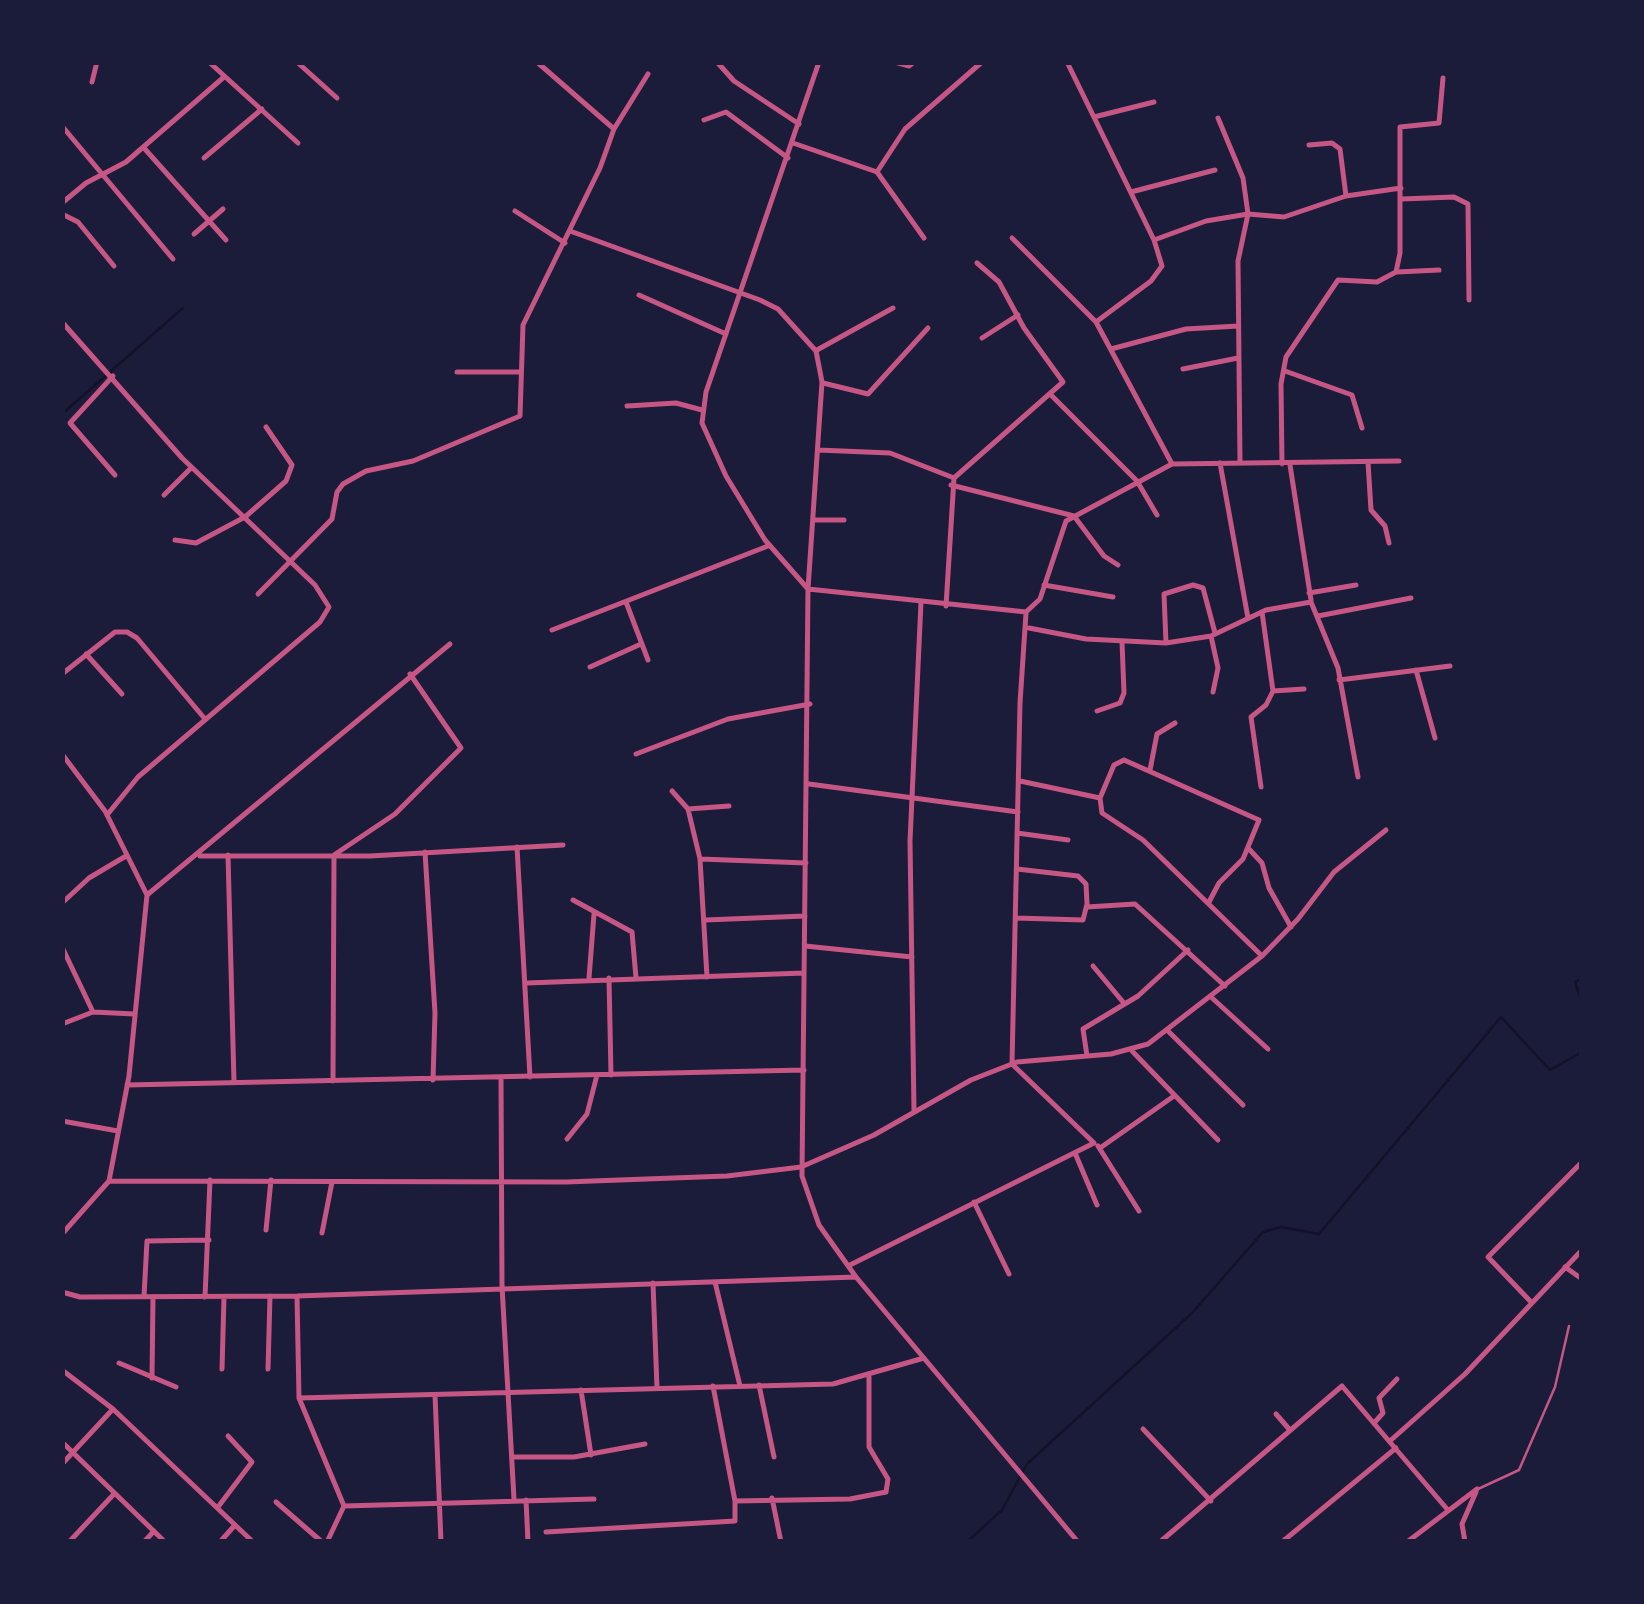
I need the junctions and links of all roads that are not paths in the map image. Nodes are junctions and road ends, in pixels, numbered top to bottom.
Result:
1 (98, 62) edge
2 (209, 62) edge
3 (297, 62) edge
4 (536, 62) edge
5 (717, 62) edge
6 (819, 62) edge
7 (896, 62) edge
8 (914, 62) edge
9 (1067, 62) edge
10 (980, 63) edge
11 (648, 74) dead end
12 (224, 76) junction
13 (1443, 78) dead end
14 (92, 82) dead end
15 (337, 98) dead end
16 (1154, 102) dead end
17 (262, 109) junction
18 (1094, 118) junction
19 (1218, 118) dead end
20 (704, 120) dead end
21 (800, 124) junction
22 (62, 126) edge
23 (614, 129) junction
24 (793, 142) junction
25 (298, 143) dead end
26 (1310, 145) dead end
27 (144, 148) junction
28 (204, 158) dead end
29 (788, 158) junction
30 (1215, 170) dead end
31 (877, 172) junction
32 (104, 174) junction
33 (1402, 188) junction
34 (1132, 192) junction
35 (1346, 196) junction
36 (1401, 199) junction
37 (62, 203) edge
38 (223, 209) dead end
39 (515, 211) dead end
40 (62, 214) edge
41 (1248, 214) junction
42 (209, 221) junction
43 (570, 231) junction
44 (194, 234) dead end
45 (924, 238) dead end
46 (1012, 238) dead end
47 (226, 240) dead end
48 (1154, 240) junction
49 (565, 242) junction
50 (173, 260) dead end
51 (977, 263) dead end
52 (114, 266) dead end
53 (1439, 270) dead end
54 (1396, 272) junction
55 (740, 294) junction
56 (639, 295) dead end
57 (1469, 300) dead end
58 (893, 308) dead end
59 (1018, 315) junction
60 (62, 322) edge
61 (1096, 322) junction
62 (1238, 326) junction
63 (928, 328) dead end
64 (726, 334) junction
65 (982, 338) dead end
66 (1111, 349) junction
67 (816, 351) junction
68 (1238, 358) junction
69 (1183, 369) dead end
70 (1284, 371) junction
71 (457, 372) dead end
72 (519, 372) junction
73 (112, 375) junction
74 (822, 382) junction
75 (1051, 395) junction
76 (628, 406) dead end
77 (702, 410) junction
78 (266, 427) dead end
79 (1362, 428) dead end
80 (818, 450) junction
81 (1399, 461) dead end
82 (1368, 462) junction
83 (1220, 463) junction
84 (1240, 463) junction
85 (1172, 464) junction
86 (1282, 465) junction
87 (1290, 465) junction
88 (192, 468) junction
89 (115, 475) dead end
90 (952, 481) junction
91 (1137, 481) junction
92 (164, 494) dead end
93 (1157, 515) dead end
94 (1074, 516) junction
95 (245, 517) junction
96 (813, 520) junction
97 (844, 520) dead end
98 (175, 540) dead end
99 (1389, 543) dead end
100 (770, 545) junction
101 (293, 562) junction
102 (1118, 565) dead end
103 (1044, 585) junction
104 (1356, 586) dead end
105 (808, 588) junction
106 (258, 594) dead end
107 (1309, 594) junction
108 (1112, 597) dead end
109 (1411, 598) dead end
110 (626, 602) junction
111 (922, 602) junction
112 (1312, 602) junction
113 (946, 606) junction
114 (1026, 612) junction
115 (1262, 612) junction
116 (1318, 616) junction
117 (1248, 619) junction
118 (1028, 628) junction
119 (552, 630) dead end
120 (1214, 635) junction
121 (1122, 641) junction
122 (1166, 643) junction
123 (450, 644) dead end
124 (641, 644) junction
125 (86, 654) junction
126 (648, 660) dead end
127 (590, 666) dead end
128 (1450, 666) dead end
129 (1416, 670) junction
130 (62, 674) edge
131 (410, 674) junction
132 (1339, 680) junction
133 (1304, 688) dead end
134 (1272, 691) junction
135 (1213, 692) dead end
136 (122, 694) dead end
137 (810, 704) junction
138 (1096, 712) dead end
139 (206, 720) junction
140 (1174, 723) dead end
141 (1435, 738) dead end
142 (62, 754) edge
143 (636, 754) dead end
144 (1150, 770) junction
145 (1358, 777) dead end
146 (1020, 782) junction
147 (809, 784) junction
148 (1260, 787) dead end
149 (672, 791) dead end
150 (914, 795) junction
151 (1100, 798) junction
152 (729, 806) dead end
153 (688, 810) junction
154 (1018, 812) junction
155 (107, 815) junction
156 (1386, 830) dead end
157 (1017, 833) junction
158 (1068, 840) dead end
159 (563, 845) dead end
160 (517, 847) junction
161 (1249, 849) junction
162 (425, 852) junction
163 (228, 855) junction
164 (334, 855) junction
165 (126, 856) junction
166 (197, 856) junction
167 (700, 859) junction
168 (806, 863) junction
169 (1016, 868) junction
170 (146, 895) junction
171 (573, 900) dead end
172 (1209, 902) junction
173 (62, 903) edge
174 (1087, 907) junction
175 (594, 914) junction
176 (805, 916) junction
177 (1016, 918) junction
178 (705, 920) junction
179 (1290, 927) junction
180 (804, 946) junction
181 (63, 950) edge
182 (1188, 950) junction
183 (1262, 956) junction
184 (912, 957) junction
185 (1093, 966) dead end
186 (804, 973) junction
187 (707, 977) junction
188 (590, 978) junction
189 (609, 978) junction
190 (636, 978) junction
191 (528, 983) junction
192 (1225, 986) junction
193 (1211, 997) junction
194 (1124, 1003) junction
195 (93, 1012) junction
196 (134, 1014) junction
197 (62, 1024) edge
198 (1168, 1031) junction
199 (1268, 1049) dead end
200 (1132, 1050) junction
201 (1086, 1056) junction
202 (1012, 1064) junction
203 (804, 1070) junction
204 (596, 1075) junction
205 (611, 1075) junction
206 (530, 1076) junction
207 (501, 1078) junction
208 (433, 1080) junction
209 (334, 1081) junction
210 (234, 1082) junction
211 (127, 1085) junction
212 (1174, 1096) junction
213 (1243, 1105) dead end
214 (914, 1111) junction
215 (62, 1121) edge
216 (118, 1131) junction
217 (567, 1139) dead end
218 (1218, 1140) dead end
219 (1097, 1146) junction
220 (1075, 1153) junction
221 (1582, 1162) edge
222 (801, 1167) junction
223 (210, 1180) junction
224 (271, 1180) junction
225 (109, 1181) junction
226 (332, 1182) junction
227 (500, 1184) junction
228 (974, 1202) junction
229 (1097, 1205) dead end
230 (1139, 1211) dead end
231 (266, 1230) dead end
232 (322, 1233) dead end
233 (62, 1234) edge
234 (209, 1240) junction
235 (1582, 1250) edge
236 (848, 1266) junction
237 (1565, 1267) junction
238 (1009, 1274) dead end
239 (856, 1278) junction
240 (1582, 1280) edge
241 (715, 1282) junction
242 (653, 1283) junction
243 (502, 1286) junction
244 (62, 1292) edge
245 (152, 1296) junction
246 (205, 1296) junction
247 (270, 1296) junction
248 (297, 1296) junction
249 (144, 1297) junction
250 (224, 1297) junction
251 (1532, 1302) junction
252 (1569, 1326) dead end
253 (924, 1358) junction
254 (118, 1363) dead end
255 (222, 1369) dead end
256 (268, 1369) dead end
257 (62, 1370) edge
258 (869, 1377) junction
259 (152, 1378) junction
260 (1397, 1379) dead end
261 (760, 1385) junction
262 (713, 1386) junction
263 (740, 1386) junction
264 (176, 1387) dead end
265 (657, 1388) junction
266 (581, 1390) junction
267 (510, 1392) junction
268 (435, 1394) junction
269 (300, 1398) junction
270 (113, 1409) junction
271 (1276, 1414) dead end
272 (1375, 1422) junction
273 (1290, 1428) junction
274 (1144, 1429) dead end
275 (228, 1436) dead end
276 (1390, 1441) junction
277 (62, 1442) edge
278 (646, 1444) dead end
279 (1396, 1448) junction
280 (73, 1452) junction
281 (591, 1455) junction
282 (513, 1457) junction
283 (774, 1457) dead end
284 (62, 1464) edge
285 (1477, 1489) junction
286 (114, 1494) junction
287 (594, 1498) dead end
288 (772, 1498) junction
289 (514, 1500) junction
290 (526, 1500) junction
291 (735, 1501) junction
292 (276, 1502) dead end
293 (1211, 1502) junction
294 (439, 1504) junction
295 (344, 1506) junction
296 (218, 1507) junction
297 (1447, 1508) junction
298 (235, 1525) junction
299 (154, 1532) junction
300 (546, 1532) dead end
301 (69, 1542) edge
302 (144, 1542) edge
303 (165, 1542) edge
304 (220, 1542) edge
305 (254, 1542) edge
306 (324, 1542) edge
307 (440, 1542) edge
308 (528, 1542) edge
309 (781, 1542) edge
310 (1078, 1542) edge
311 (1160, 1542) edge
312 (1282, 1542) edge
313 (1407, 1542) edge
314 (1464, 1542) edge

1 - 14 street
2 - 12 street
3 - 15 street
4 - 23 street
5 - 21 street
6 - 21 street
7 - 8 street
9 - 18 street
10 - 31 street
11 - 23 street
12 - 17 street
12 - 27 street
13 - 33 street
16 - 18 street
17 - 25 street
17 - 28 street
18 - 34 street
19 - 41 street
20 - 29 street
21 - 24 street
22 - 32 street
23 - 43 street
24 - 29 street
24 - 31 street
26 - 35 street
27 - 32 street
27 - 42 street
29 - 55 street
30 - 34 street
31 - 45 street
32 - 37 street
32 - 50 street
33 - 35 street
33 - 36 street
34 - 48 street
35 - 41 street
36 - 54 street
36 - 57 street
38 - 42 street
39 - 49 street
40 - 52 street
41 - 48 street
41 - 62 street
42 - 44 street
42 - 47 street
43 - 49 street
43 - 55 street
46 - 61 street
48 - 61 street
49 - 72 street
51 - 59 street
53 - 54 street
54 - 70 street
55 - 64 street
55 - 67 street
56 - 64 street
58 - 67 street
59 - 65 street
59 - 75 street
60 - 73 street
61 - 66 street
62 - 66 street
62 - 68 street
63 - 74 street
64 - 77 street
66 - 85 street
67 - 74 street
68 - 69 street
68 - 84 street
70 - 79 street
70 - 86 street
71 - 72 street
72 - 101 street
73 - 88 street
73 - 89 street
74 - 80 street
75 - 90 street
75 - 91 street
76 - 77 street
77 - 100 street
78 - 95 street
80 - 90 street
80 - 96 street
81 - 82 street
82 - 87 street
82 - 99 street
83 - 84 street
83 - 85 street
83 - 117 street
84 - 86 street
85 - 91 street
86 - 87 street
87 - 107 street
88 - 92 street
88 - 95 street
90 - 94 street
90 - 113 street
91 - 93 street
91 - 94 street
94 - 102 street
94 - 103 street
95 - 98 street
95 - 101 street
96 - 97 street
96 - 105 street
100 - 105 street
100 - 110 street
101 - 106 street
101 - 139 street
103 - 108 street
103 - 114 street
104 - 107 street
105 - 111 street
105 - 137 street
107 - 112 street
109 - 116 street
110 - 119 street
110 - 124 street
111 - 113 street
111 - 150 street
112 - 115 street
112 - 116 street
113 - 114 street
114 - 118 street
115 - 117 street
115 - 134 street
116 - 132 street
117 - 120 street
118 - 121 street
118 - 146 street
120 - 122 street
120 - 122 street
120 - 135 street
121 - 122 street
121 - 138 street
123 - 131 street
124 - 126 street
124 - 127 street
125 - 130 street
125 - 136 street
125 - 139 street
128 - 129 street
129 - 132 street
129 - 141 street
131 - 164 street
131 - 166 street
132 - 145 street
133 - 134 street
134 - 148 street
137 - 143 street
137 - 147 street
139 - 155 street
140 - 144 street
142 - 155 street
144 - 151 street
144 - 161 street
146 - 151 street
146 - 154 street
147 - 150 street
147 - 168 street
149 - 153 street
150 - 154 street
150 - 184 street
151 - 172 street
152 - 153 street
153 - 167 street
154 - 157 street
155 - 165 street
156 - 179 street
157 - 158 street
157 - 169 street
159 - 160 street
160 - 162 street
160 - 191 street
161 - 172 street
161 - 179 street
162 - 164 street
162 - 208 street
163 - 164 street
163 - 166 street
163 - 210 street
164 - 209 street
165 - 170 street
165 - 173 street
166 - 170 street
167 - 168 street
167 - 178 street
168 - 176 street
169 - 174 street
169 - 177 street
170 - 196 street
171 - 175 street
172 - 183 street
174 - 177 street
174 - 182 street
175 - 188 street
175 - 190 street
176 - 178 street
176 - 180 street
177 - 202 street
178 - 187 street
179 - 183 street
180 - 184 street
180 - 186 street
181 - 195 street
182 - 192 street
182 - 194 street
183 - 192 street
184 - 214 street
185 - 194 street
186 - 187 street
186 - 203 street
187 - 190 street
188 - 189 street
188 - 191 street
189 - 190 street
189 - 205 street
191 - 206 street
192 - 193 street
193 - 198 street
193 - 199 street
194 - 201 street
195 - 196 street
195 - 197 street
196 - 211 street
198 - 200 street
198 - 213 street
200 - 201 street
200 - 212 street
201 - 202 street
202 - 214 street
202 - 219 street
203 - 205 street
203 - 222 street
204 - 205 street
204 - 206 street
204 - 217 street
206 - 207 street
207 - 208 street
207 - 227 street
208 - 209 street
209 - 210 street
210 - 211 street
211 - 216 street
212 - 218 street
212 - 219 street
214 - 222 street
215 - 216 street
216 - 225 street
219 - 220 street
219 - 230 street
220 - 228 street
220 - 229 street
221 - 251 street
222 - 227 street
222 - 236 street
223 - 224 street
223 - 225 street
223 - 234 street
224 - 226 street
224 - 231 street
225 - 233 street
226 - 227 street
226 - 232 street
227 - 243 street
228 - 236 street
228 - 238 street
234 - 246 street
234 - 249 street
235 - 237 street
236 - 239 street
237 - 240 street
237 - 251 street
239 - 241 street
239 - 253 street
241 - 242 street
241 - 263 street
242 - 243 street
242 - 265 street
243 - 248 street
243 - 267 street
244 - 249 street
245 - 246 street
245 - 249 street
245 - 259 street
246 - 250 street
247 - 248 street
247 - 250 street
247 - 256 street
248 - 269 street
250 - 255 street
251 - 276 street
252 - 285 lane
253 - 258 street
253 - 310 street
254 - 259 street
257 - 270 street
258 - 261 street
258 - 288 street
259 - 264 street
260 - 272 street
261 - 263 street
261 - 283 street
262 - 263 street
262 - 265 street
262 - 291 street
265 - 266 street
266 - 267 street
266 - 281 street
267 - 268 street
267 - 282 street
268 - 269 street
268 - 294 street
269 - 295 street
270 - 280 street
270 - 296 street
271 - 273 street
272 - 273 street
272 - 276 street
273 - 293 street
274 - 293 street
275 - 296 street
276 - 279 street
277 - 280 street
278 - 281 street
279 - 297 street
279 - 312 street
280 - 284 street
280 - 286 street
281 - 282 street
282 - 289 street
285 - 297 street
285 - 314 street
286 - 299 street
286 - 301 street
287 - 290 street
288 - 291 street
288 - 309 street
289 - 290 street
289 - 294 street
290 - 308 street
291 - 300 street
292 - 306 street
293 - 311 street
294 - 295 street
294 - 307 street
295 - 306 street
296 - 298 street
297 - 313 street
298 - 304 street
298 - 305 street
299 - 302 street
299 - 303 street

